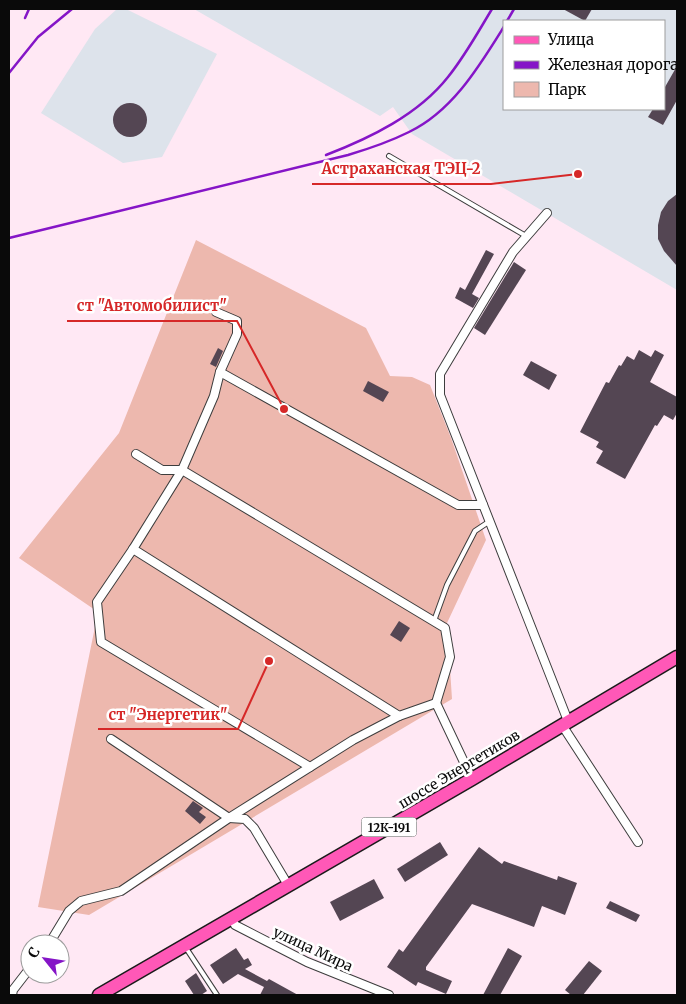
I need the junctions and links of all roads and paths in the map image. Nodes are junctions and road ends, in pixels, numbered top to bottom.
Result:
1 (389, 156) dead end
2 (547, 213) dead end
3 (526, 236) junction
4 (216, 312) dead end
5 (220, 372) junction
6 (136, 454) dead end
7 (182, 470) junction
8 (483, 505) junction
9 (490, 521) junction
10 (134, 549) junction
11 (434, 621) junction
12 (677, 658) edge
13 (436, 703) junction
14 (399, 716) junction
15 (565, 723) junction
16 (110, 739) dead end
17 (310, 767) junction
18 (472, 779) junction
19 (229, 818) junction
20 (638, 842) dead end
21 (288, 886) junction
22 (232, 918) junction
23 (56, 934) edge
24 (184, 946) junction
25 (20, 981) edge
26 (12, 995) edge
27 (99, 995) edge
28 (217, 995) edge
29 (389, 995) edge

1 - 3 lane
2 - 3 street
3 - 8 street
4 - 5 street
5 - 7 street
5 - 8 street
6 - 7 street
7 - 10 street
7 - 11 street
8 - 9 street
9 - 11 lane
9 - 15 street
10 - 14 street
10 - 17 street
11 - 13 street
12 - 15 main road, шоссе Энергетиков / 12К-191
13 - 14 street
13 - 18 street
14 - 17 street
15 - 18 main road, шоссе Энергетиков / 12К-191
15 - 20 street
16 - 19 street
17 - 19 street
18 - 21 main road, шоссе Энергетиков / 12К-191
19 - 21 street
19 - 23 street
21 - 22 main road, шоссе Энергетиков / 12К-191
22 - 24 main road, шоссе Энергетиков / 12К-191
22 - 29 street, улица Мира
24 - 27 main road, шоссе Энергетиков / 12К-191
24 - 28 lane
25 - 26 street

